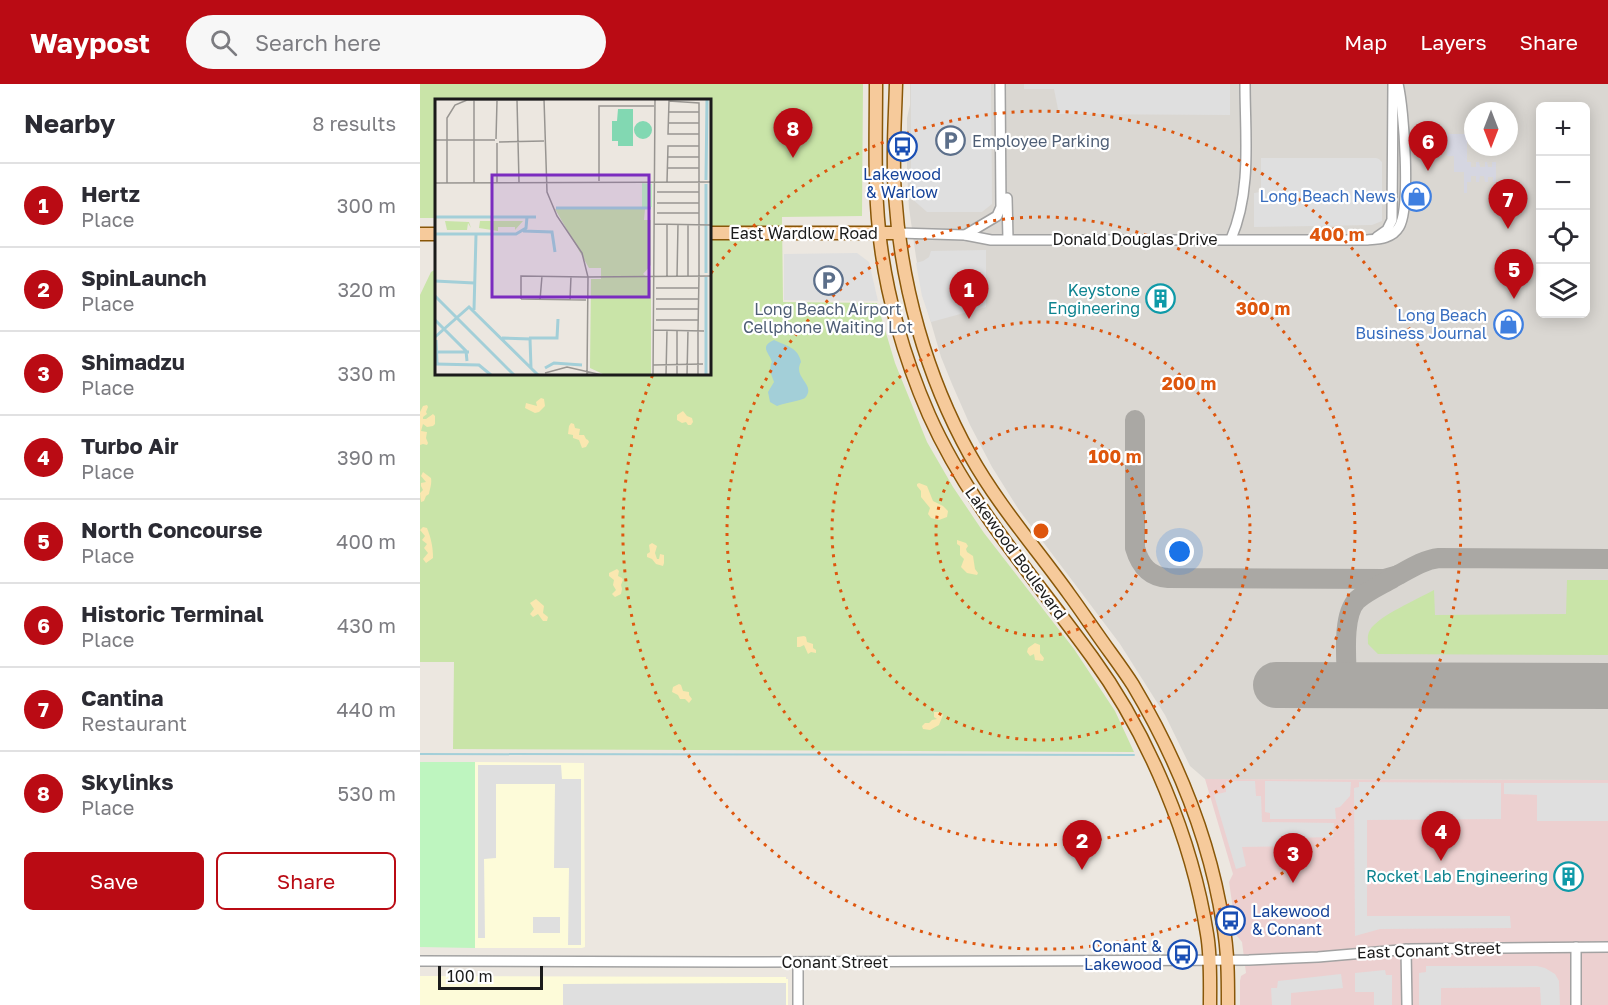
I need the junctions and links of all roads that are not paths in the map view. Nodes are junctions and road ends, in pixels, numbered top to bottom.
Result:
1 (876, 84) edge
2 (896, 84) edge
3 (1000, 84) edge
4 (1245, 84) edge
5 (1393, 84) edge
6 (1398, 84) edge
7 (1002, 179) junction
8 (711, 233) edge
9 (879, 233) junction
10 (899, 233) junction
11 (965, 235) junction
12 (1008, 239) junction
13 (1231, 239) junction
14 (1372, 239) junction
15 (1171, 755) junction
16 (1153, 762) junction
17 (1576, 947) junction
18 (1608, 947) edge
19 (1406, 949) junction
20 (1209, 960) junction
21 (1227, 960) junction
22 (1250, 960) joint
23 (420, 961) edge
24 (798, 962) junction
25 (798, 1005) edge
26 (1210, 1005) edge
27 (1228, 1005) edge
28 (1407, 1005) edge
29 (1576, 1005) edge

1 - 9 main road, Lakewood Boulevard
2 - 10 main road, Lakewood Boulevard
3 - 7 street
4 - 13 street
5 - 14 street
6 - 14 street, Donald Douglas Drive
7 - 11 street
7 - 12 street
8 - 9 main road, East Wardlow Road
9 - 10 main road, East Wardlow Road
9 - 16 main road, Lakewood Boulevard
10 - 11 street, Donald Douglas Drive
10 - 15 main road, Lakewood Boulevard
11 - 12 street, Donald Douglas Drive
12 - 13 street, Donald Douglas Drive
13 - 14 street, Donald Douglas Drive
15 - 16 main road
15 - 21 main road, Lakewood Boulevard
16 - 20 main road, Lakewood Boulevard
17 - 18 street, East Conant Street
17 - 19 street, East Conant Street
17 - 29 street
19 - 22 street, East Conant Street
19 - 28 street
20 - 21 street, Conant Street
20 - 24 street, Conant Street
20 - 26 main road, Lakewood Boulevard
21 - 22 street, Conant Street
21 - 27 main road, Lakewood Boulevard
23 - 24 street, Conant Street
24 - 25 street

